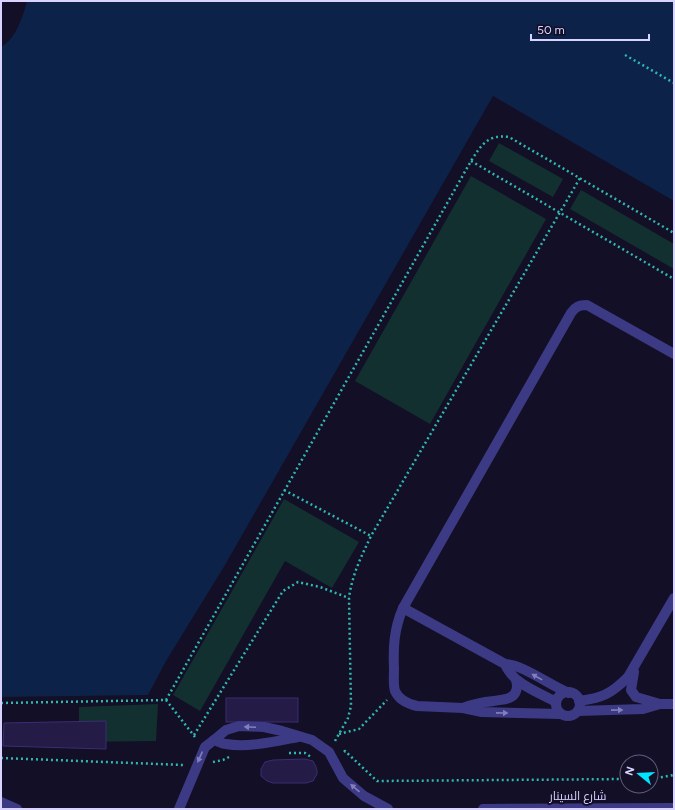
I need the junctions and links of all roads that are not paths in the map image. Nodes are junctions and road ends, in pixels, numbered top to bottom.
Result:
1 (674, 354) edge
2 (674, 598) edge
3 (404, 608) junction
4 (505, 664) junction
5 (635, 667) junction
6 (516, 680) junction
7 (569, 692) junction
8 (556, 702) junction
9 (660, 704) junction
10 (674, 704) edge
11 (578, 706) junction
12 (463, 708) junction
13 (561, 714) junction
14 (298, 737) junction
15 (214, 740) junction
16 (1, 802) edge
17 (674, 808) edge
18 (17, 809) edge
19 (179, 809) edge
20 (388, 809) edge
21 (483, 809) edge

1 - 3 street
2 - 5 street
3 - 4 street
3 - 12 street
4 - 6 street
7 -> 4 street
5 - 9 street
5 - 11 street
6 - 8 street
6 - 12 street
7 - 8 street
7 - 11 street
8 - 13 street
9 - 10 street
11 -> 9 street
11 - 13 street
12 -> 13 street
14 - 15 street
14 -> 15 street
20 -> 14 street
15 -> 19 street
16 - 18 street
17 - 21 street, شارع السينار

